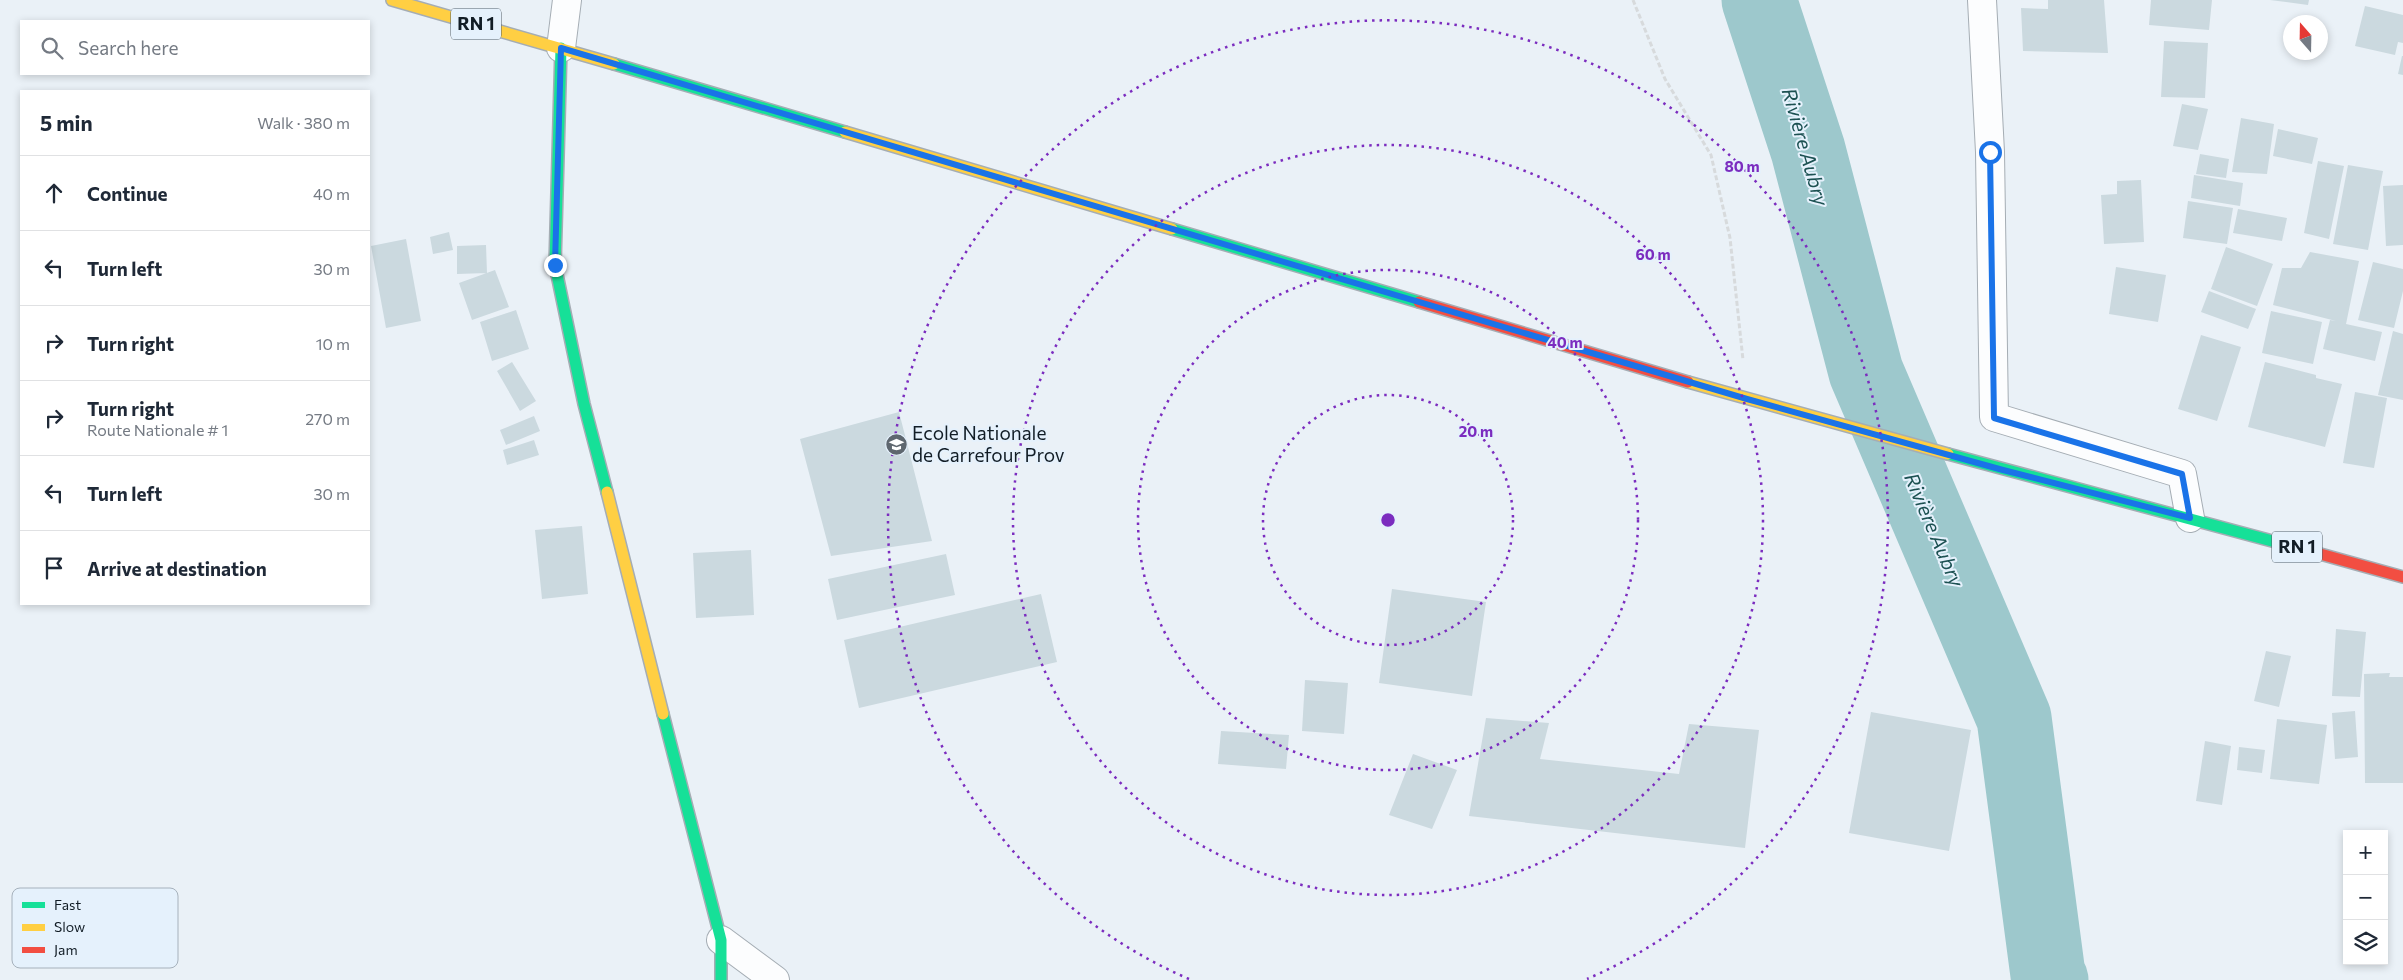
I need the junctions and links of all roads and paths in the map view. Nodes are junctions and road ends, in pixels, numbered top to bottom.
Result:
1 (392, 0) edge
2 (567, 0) edge
3 (1632, 0) edge
4 (1982, 0) edge
5 (561, 48) junction
6 (1747, 399) junction
7 (2190, 518) junction
8 (2403, 577) edge
9 (721, 940) junction
10 (721, 980) edge
11 (775, 980) edge

1 - 5 main road, RN 1
2 - 5 street
3 - 6 path
4 - 7 street
5 - 6 main road, RN 1
5 - 9 main road
6 - 7 main road, RN 1
7 - 8 main road, RN 1
9 - 10 main road
9 - 11 street

